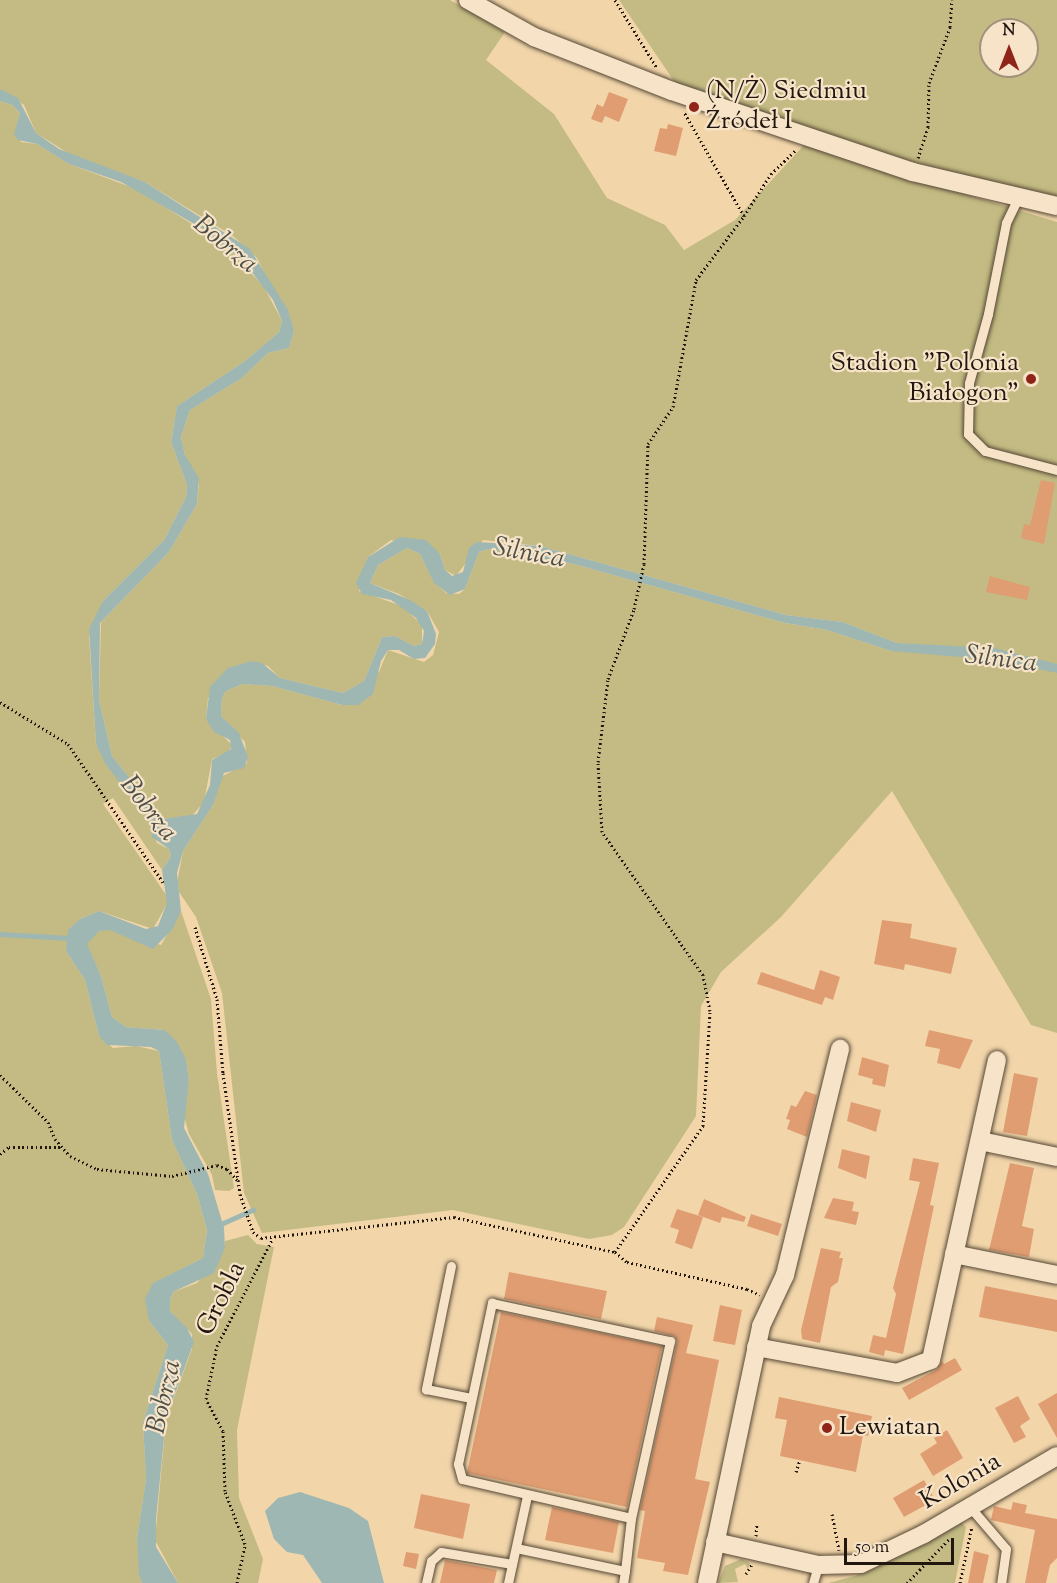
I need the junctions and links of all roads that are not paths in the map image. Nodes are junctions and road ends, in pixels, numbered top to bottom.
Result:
1 (468, 0) edge
2 (1019, 196) junction
3 (1057, 206) edge
4 (1057, 470) edge
5 (840, 1049) dead end
6 (997, 1060) dead end
7 (980, 1141) junction
8 (1057, 1156) edge
9 (954, 1254) junction
10 (452, 1266) dead end
11 (1057, 1275) edge
12 (756, 1347) junction
13 (471, 1398) junction
14 (1057, 1456) edge
15 (527, 1496) junction
16 (972, 1510) junction
17 (631, 1518) junction
18 (715, 1542) junction
19 (516, 1548) junction
20 (512, 1564) junction
21 (818, 1565) junction
22 (625, 1571) junction
23 (426, 1583) edge
24 (508, 1583) edge
25 (623, 1583) edge
26 (707, 1583) edge
27 (813, 1583) edge
28 (1001, 1583) edge

1 - 2 street
2 - 3 street
2 - 4 lane
5 - 12 street
6 - 7 street
7 - 8 street
7 - 9 street
9 - 11 street
9 - 12 street
10 - 13 lane
12 - 18 street
13 - 15 lane
13 - 17 lane
14 - 16 street, Kolonia
15 - 17 lane
15 - 19 lane
16 - 21 street, Kolonia
16 - 28 lane
17 - 22 lane
18 - 21 street, Kolonia
18 - 26 street
19 - 20 lane
19 - 22 lane
20 - 23 lane
20 - 24 lane
21 - 27 lane
22 - 25 lane

